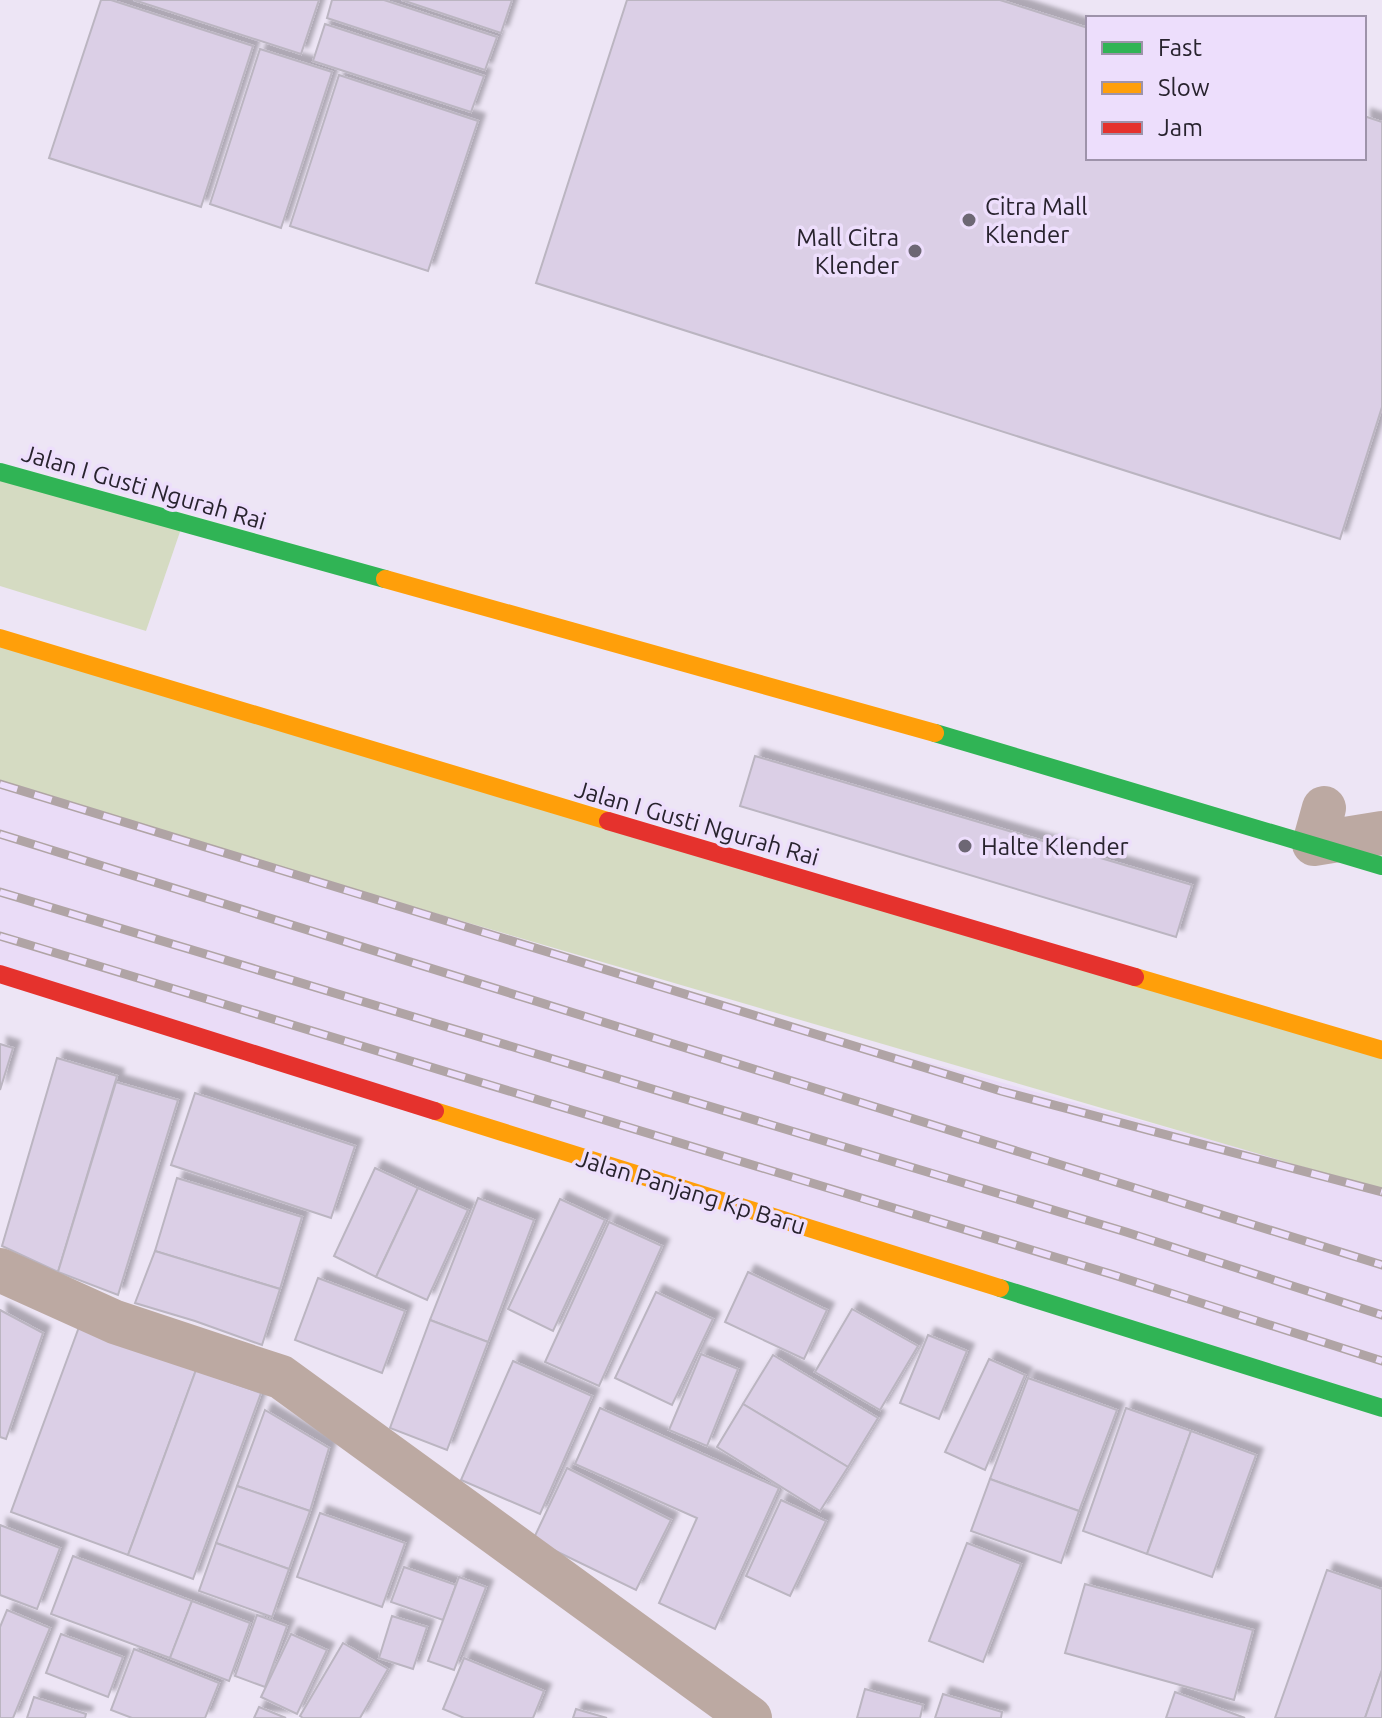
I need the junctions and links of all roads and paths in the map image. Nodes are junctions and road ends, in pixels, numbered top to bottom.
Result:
1 (0, 472) edge
2 (0, 638) edge
3 (1319, 826) junction
4 (1382, 833) edge
5 (1382, 866) edge
6 (0, 974) edge
7 (1382, 1050) edge
8 (0, 1270) edge
9 (1382, 1408) edge
10 (750, 1718) edge

1 - 3 main road, Jalan I Gusti Ngurah Rai
2 - 7 main road, Jalan I Gusti Ngurah Rai
3 - 4 street
3 - 5 main road, Jalan I Gusti Ngurah Rai
6 - 9 main road, Jalan Panjang Kp Baru
8 - 10 street

